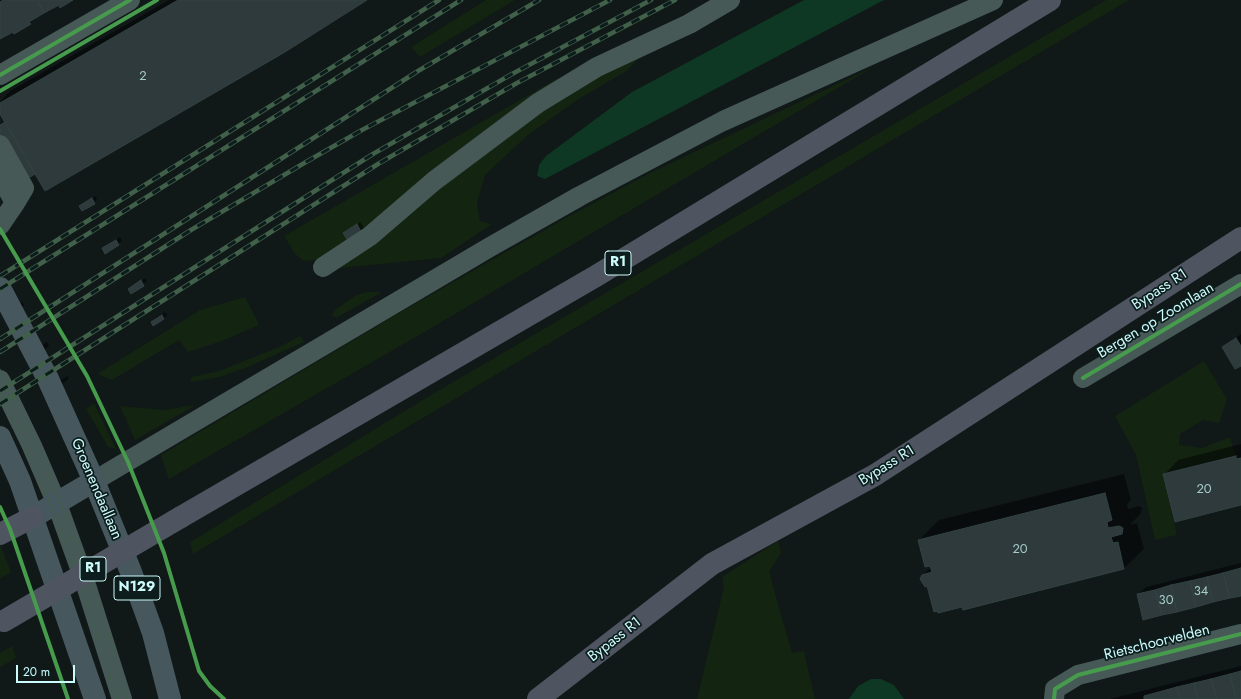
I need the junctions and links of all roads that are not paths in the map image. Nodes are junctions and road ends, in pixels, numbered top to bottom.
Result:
1 (130, 0) edge
2 (730, 0) edge
3 (993, 0) edge
4 (1050, 0) edge
5 (0, 75) edge
6 (0, 145) edge
7 (0, 176) edge
8 (15, 202) junction
9 (0, 225) edge
10 (1241, 238) edge
11 (323, 267) dead end
12 (1241, 284) edge
13 (0, 288) edge
14 (1083, 378) dead end
15 (0, 380) edge
16 (0, 437) edge
17 (94, 481) junction
18 (57, 504) junction
19 (33, 517) junction
20 (0, 534) edge
21 (2, 623) edge
22 (1241, 634) edge
23 (95, 699) edge
24 (122, 699) edge
25 (170, 699) edge
26 (538, 699) edge
27 (1054, 699) edge

1 - 5 street
2 - 11 street
3 - 17 street
4 - 21 highway, R1, bridge
6 - 8 street
7 - 8 street
8 - 9 street
10 - 26 highway, Bypass R1
12 - 14 street, Bergen op Zoomlaan
13 - 17 main road, Groenendaallaan / N129
15 - 18 street
16 - 19 main road
17 - 18 main road
17 - 25 main road, Groenendaallaan / N129
18 - 19 main road
18 - 24 street
19 - 20 highway
19 - 23 main road
22 - 27 street, Rietschoorvelden

